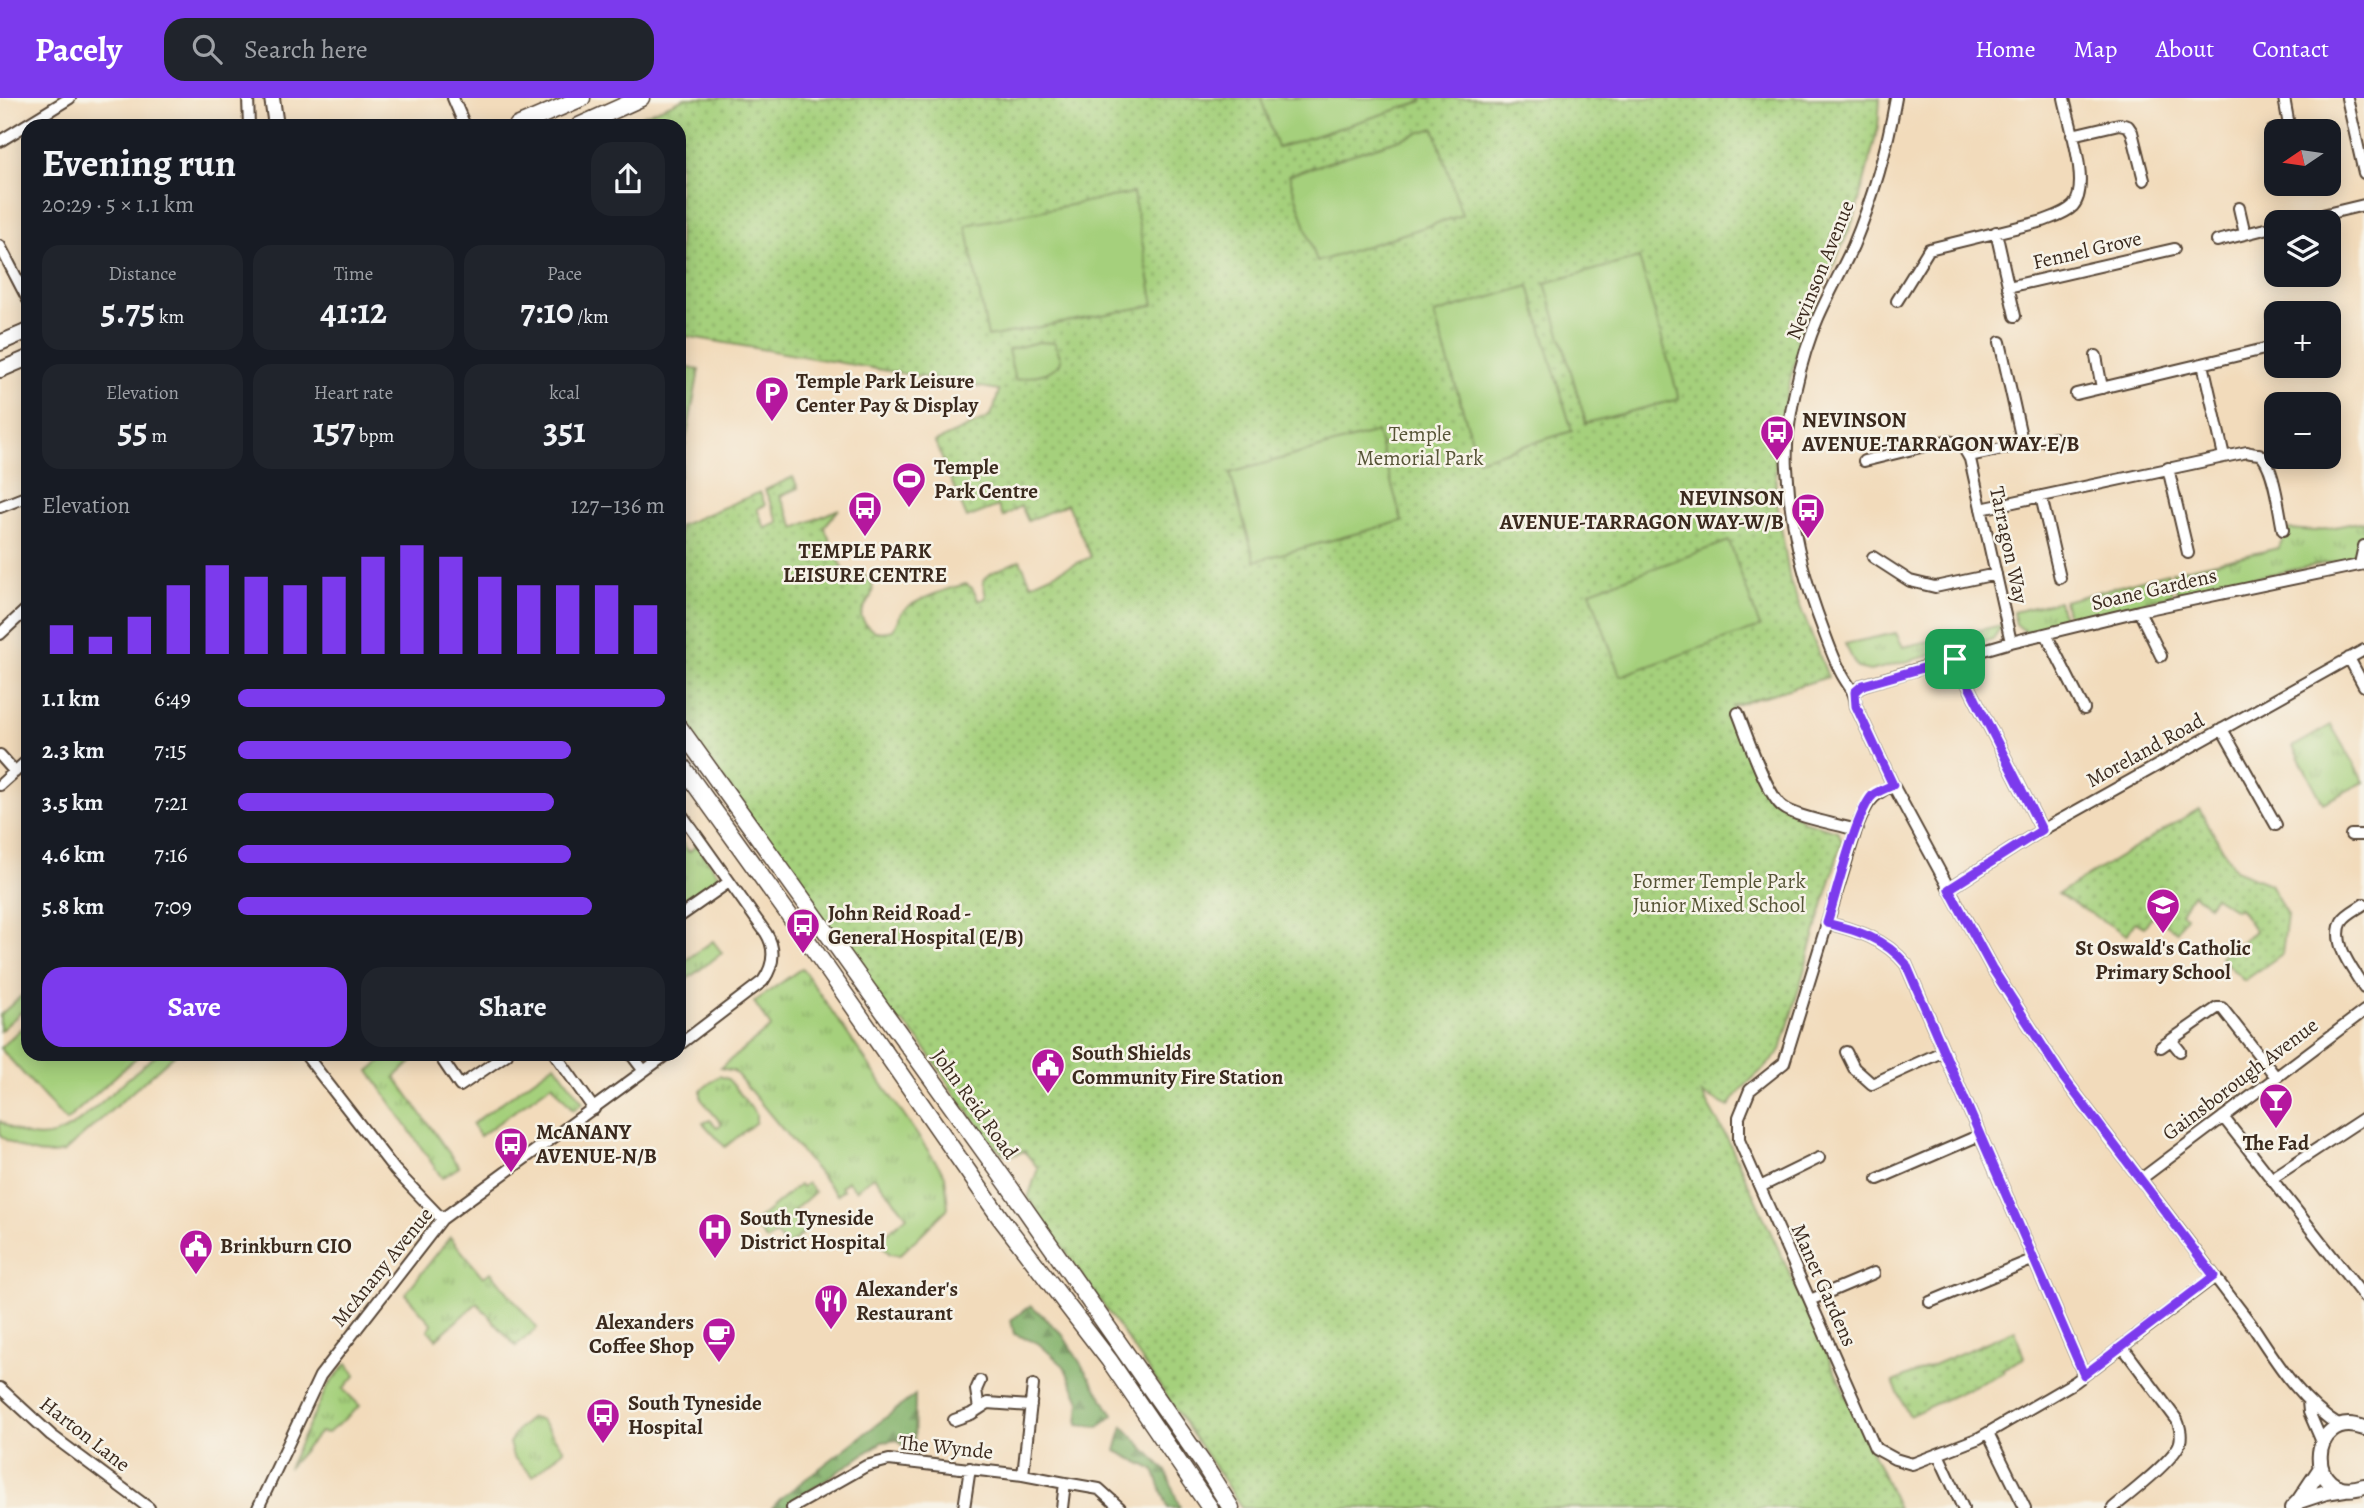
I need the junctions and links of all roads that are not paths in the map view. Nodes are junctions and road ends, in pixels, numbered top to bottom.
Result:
1 (70, 98) edge
2 (248, 98) edge
3 (272, 98) edge
4 (453, 98) edge
5 (582, 98) edge
6 (1896, 98) edge
7 (2063, 98) edge
8 (2284, 98) edge
9 (2347, 98) edge
10 (632, 100) edge
11 (36, 119) edge
12 (249, 119) edge
13 (275, 119) edge
14 (462, 119) edge
15 (533, 119) edge
16 (593, 119) edge
17 (2288, 119) edge
18 (21, 128) edge
19 (2072, 135) junction
20 (0, 141) edge
21 (2362, 154) edge
22 (2364, 173) edge
23 (2144, 180) dead end
24 (2364, 205) edge
25 (2239, 208) dead end
26 (2341, 211) edge
27 (2264, 229) edge
28 (1996, 232) junction
29 (2245, 234) junction
30 (2217, 241) dead end
31 (0, 246) edge
32 (2174, 249) dead end
33 (21, 286) edge
34 (2008, 288) junction
35 (1897, 301) dead end
36 (2015, 316) dead end
37 (21, 334) edge
38 (2000, 342) dead end
39 (0, 343) edge
40 (2264, 349) edge
41 (2096, 356) dead end
42 (21, 361) edge
43 (2203, 363) junction
44 (0, 370) edge
45 (2102, 388) junction
46 (2076, 394) dead end
47 (2054, 438) dead end
48 (2023, 445) junction
49 (1969, 456) junction
50 (2224, 456) junction
51 (1864, 461) dead end
52 (2168, 468) junction
53 (2041, 496) junction
54 (21, 499) edge
55 (0, 507) edge
56 (1981, 509) junction
57 (2283, 530) dead end
58 (2364, 546) edge
59 (2188, 554) dead end
60 (1873, 557) dead end
61 (2362, 564) edge
62 (1996, 575) junction
63 (2060, 578) dead end
64 (2139, 611) junction
65 (21, 614) edge
66 (0, 634) edge
67 (2046, 634) junction
68 (2011, 642) junction
69 (2364, 650) edge
70 (2161, 656) dead end
71 (2349, 658) junction
72 (1955, 659) junction
73 (2364, 686) edge
74 (1855, 692) junction
75 (2084, 709) dead end
76 (1738, 713) dead end
77 (2222, 729) junction
78 (686, 737) edge
79 (0, 755) edge
80 (21, 766) edge
81 (15, 772) junction
82 (686, 772) edge
83 (0, 785) edge
84 (1893, 785) junction
85 (686, 821) edge
86 (2276, 825) dead end
87 (1856, 830) junction
88 (2042, 830) junction
89 (729, 882) junction
90 (1949, 889) junction
91 (2364, 904) edge
92 (686, 912) edge
93 (1827, 923) junction
94 (2364, 988) edge
95 (2364, 1011) edge
96 (686, 1040) edge
97 (2171, 1040) junction
98 (2161, 1047) dead end
99 (1944, 1051) junction
100 (2180, 1051) dead end
101 (1846, 1052) dead end
102 (309, 1061) edge
103 (443, 1061) edge
104 (496, 1061) edge
105 (560, 1061) edge
106 (636, 1061) edge
107 (658, 1061) edge
108 (644, 1071) junction
109 (2276, 1077) junction
110 (594, 1109) junction
111 (2223, 1117) junction
112 (2364, 1118) edge
113 (1980, 1135) junction
114 (1819, 1158) dead end
115 (1878, 1179) dead end
116 (2141, 1179) junction
117 (2271, 1179) junction
118 (1760, 1187) junction
119 (442, 1219) junction
120 (2034, 1259) junction
121 (1874, 1273) dead end
122 (2214, 1276) junction
123 (2364, 1297) edge
124 (1810, 1300) junction
125 (1930, 1302) dead end
126 (2122, 1346) junction
127 (2084, 1375) junction
128 (980, 1381) dead end
129 (1033, 1385) dead end
130 (0, 1388) edge
131 (2308, 1401) junction
132 (1031, 1406) junction
133 (979, 1409) junction
134 (954, 1420) dead end
135 (2341, 1427) junction
136 (2364, 1428) edge
137 (1988, 1433) junction
138 (2322, 1442) junction
139 (1938, 1454) junction
140 (970, 1468) junction
141 (2321, 1468) junction
142 (1023, 1475) junction
143 (1065, 1483) junction
144 (2358, 1489) edge
145 (2295, 1505) edge
146 (149, 1508) edge
147 (258, 1508) edge
148 (792, 1508) edge
149 (964, 1508) edge
150 (1062, 1508) edge
151 (1120, 1508) edge
152 (1210, 1508) edge
153 (1231, 1508) edge
154 (1963, 1508) edge
155 (2025, 1508) edge
156 (2113, 1508) edge

1 - 11 street
2 - 12 street
3 - 13 main road
4 - 14 street
5 - 15 highway
6 - 74 street, Nevinson Avenue
7 - 19 street, Fennel Grove
8 - 17 street
9 - 21 street
10 - 16 highway
18 - 20 street
19 - 23 street
19 - 28 street, Fennel Grove
21 - 22 street
24 - 26 street
25 - 29 street
27 - 29 street
28 - 34 street, Fennel Grove
28 - 35 street, Fennel Grove
29 - 30 street
31 - 33 street
32 - 34 street, Fennel Grove
34 - 36 street, Fennel Grove
37 - 39 main road
38 - 48 street
40 - 43 street
41 - 45 street
42 - 44 main road
43 - 45 street
43 - 50 street
45 - 46 street
47 - 48 street
48 - 49 street
49 - 51 street
49 - 56 street, Tarragon Way
50 - 52 street
50 - 57 street
52 - 53 street
52 - 59 street
53 - 56 street
53 - 63 street
54 - 55 street
56 - 62 street, Tarragon Way
58 - 61 street
60 - 62 street
61 - 64 street, Soane Gardens
62 - 68 street, Tarragon Way
64 - 67 street, Soane Gardens
64 - 70 street
65 - 66 street
67 - 68 street, Soane Gardens
67 - 75 street
68 - 72 street, Soane Gardens
69 - 71 street, Moreland Road
71 - 73 street
71 - 77 street, Moreland Road
72 - 74 street, Soane Gardens
72 - 88 street
74 - 84 street, Nevinson Avenue
76 - 87 street
77 - 86 street
77 - 88 street, Moreland Road
78 - 153 highway, John Reid Road
79 - 81 street
80 - 81 street
81 - 83 street
82 - 152 highway, John Reid Road
84 - 87 street, Manet Gardens
84 - 90 street, Nevinson Avenue
85 - 89 street
87 - 93 street, Manet Gardens
88 - 90 street, Moreland Road
89 - 92 street
89 - 96 street
90 - 116 street, Nevinson Avenue
91 - 94 street
93 - 99 street
93 - 118 street, Manet Gardens
95 - 109 street, Gainsborough Avenue
97 - 98 street
97 - 100 street
97 - 109 street
99 - 101 street
99 - 113 street
102 - 119 street
103 - 104 street
105 - 110 street
106 - 108 street
107 - 108 street, McAnany Avenue
108 - 110 street, McAnany Avenue
109 - 111 street, Gainsborough Avenue
110 - 119 street, McAnany Avenue
111 - 116 street, Gainsborough Avenue
111 - 117 street
112 - 117 street
113 - 115 street
113 - 120 street
114 - 118 street
116 - 122 street, Nevinson Avenue
117 - 123 street
118 - 124 street, Manet Gardens
119 - 147 street, McAnany Avenue
120 - 125 street
120 - 127 street
121 - 124 street
122 - 126 street, Manet Gardens
122 - 131 street, Nevinson Avenue
124 - 139 street, Manet Gardens
126 - 127 street, Manet Gardens
126 - 156 street
127 - 137 street, Manet Gardens
128 - 133 street
129 - 132 street
130 - 146 street, Harton Lane
131 - 135 street, Nevinson Avenue
131 - 138 street, Nevinson Avenue
132 - 133 street
132 - 142 street
133 - 134 street
135 - 136 main road
135 - 138 main road
137 - 139 street, Manet Gardens
137 - 155 street
138 - 141 main road
139 - 154 street
140 - 142 street, The Wynde
140 - 148 street, The Wynde
140 - 149 street
141 - 144 main road
141 - 145 main road
142 - 143 street, The Wynde
143 - 150 street
143 - 151 street, The Wynde
144 - 145 main road

